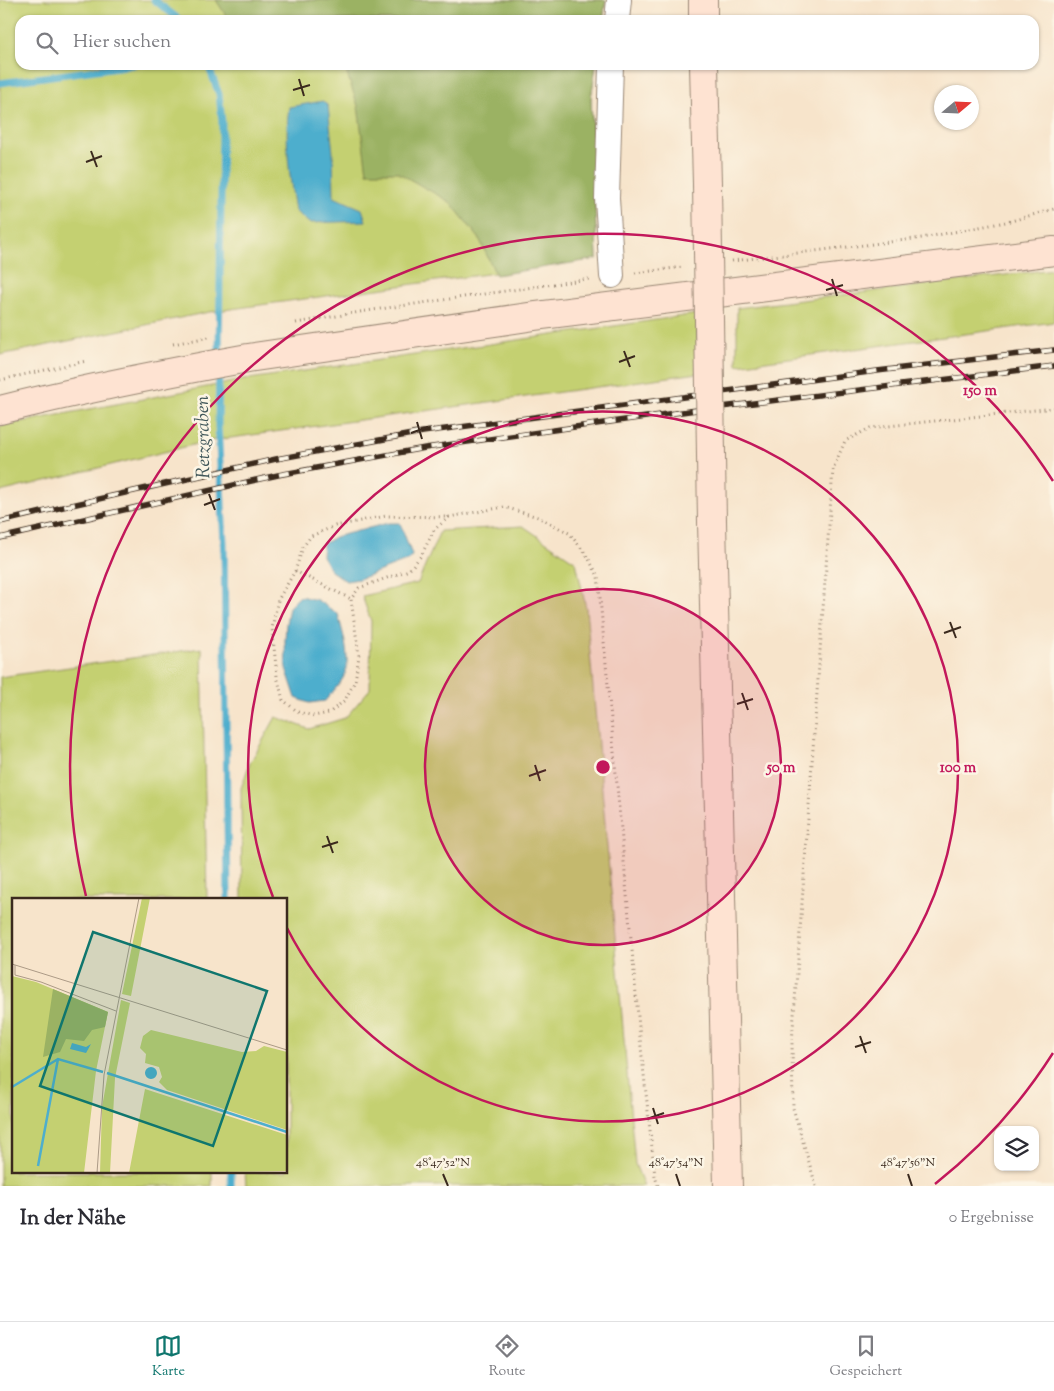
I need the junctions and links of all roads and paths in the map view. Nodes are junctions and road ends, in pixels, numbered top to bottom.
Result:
1 (619, 0) edge
2 (703, 0) edge
3 (618, 15) edge
4 (703, 15) edge
5 (611, 70) edge
6 (704, 70) edge
7 (1054, 209) edge
8 (1054, 251) edge
9 (728, 261) dead end
10 (690, 266) dead end
11 (612, 276) junction
12 (293, 323) dead end
13 (1054, 408) edge
14 (0, 410) edge
15 (449, 518) junction
16 (295, 571) junction
17 (351, 598) junction
18 (658, 1186) edge
19 (728, 1186) edge
20 (816, 1186) edge

1 - 3 street
2 - 4 street
5 - 11 street
6 - 19 street, bridge
7 - 9 path
8 - 14 street
10 - 11 path
11 - 12 path
13 - 20 path
15 - 16 path
15 - 17 path
15 - 18 path
16 - 17 path
16 - 17 path

